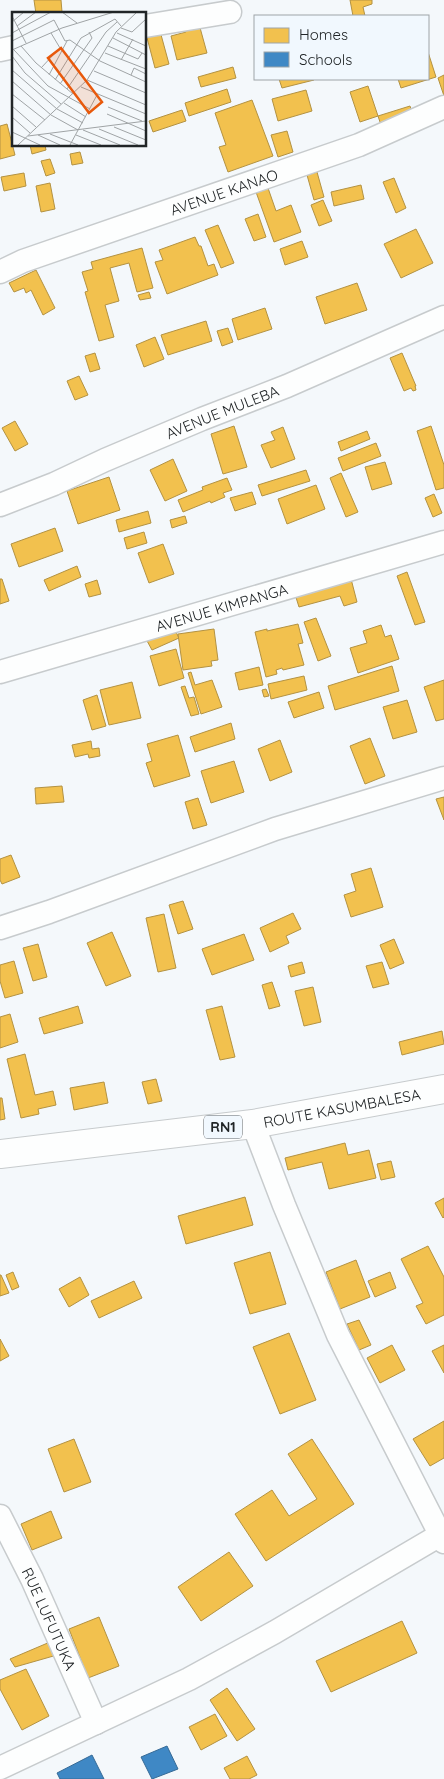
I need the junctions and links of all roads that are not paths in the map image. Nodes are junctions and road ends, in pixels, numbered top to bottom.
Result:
1 (230, 12) dead end
2 (146, 26) edge
3 (444, 107) edge
4 (0, 272) edge
5 (444, 316) edge
6 (0, 504) edge
7 (444, 542) edge
8 (0, 672) edge
9 (444, 778) edge
10 (0, 928) edge
11 (444, 1089) edge
12 (253, 1124) junction
13 (0, 1154) edge
14 (0, 1516) edge
15 (442, 1539) edge
16 (96, 1723) junction
17 (0, 1768) edge

1 - 2 street
3 - 4 street, AVENUE KANAO
5 - 6 street, AVENUE MULEBA
7 - 8 street, AVENUE KIMPANGA
9 - 10 street
11 - 12 highway, ROUTE KASUMBALESA / RN1
12 - 13 highway, ROUTE KASUMBALESA / RN1
12 - 15 street
14 - 16 street, RUE LUFUTUKA
15 - 16 street
16 - 17 street

